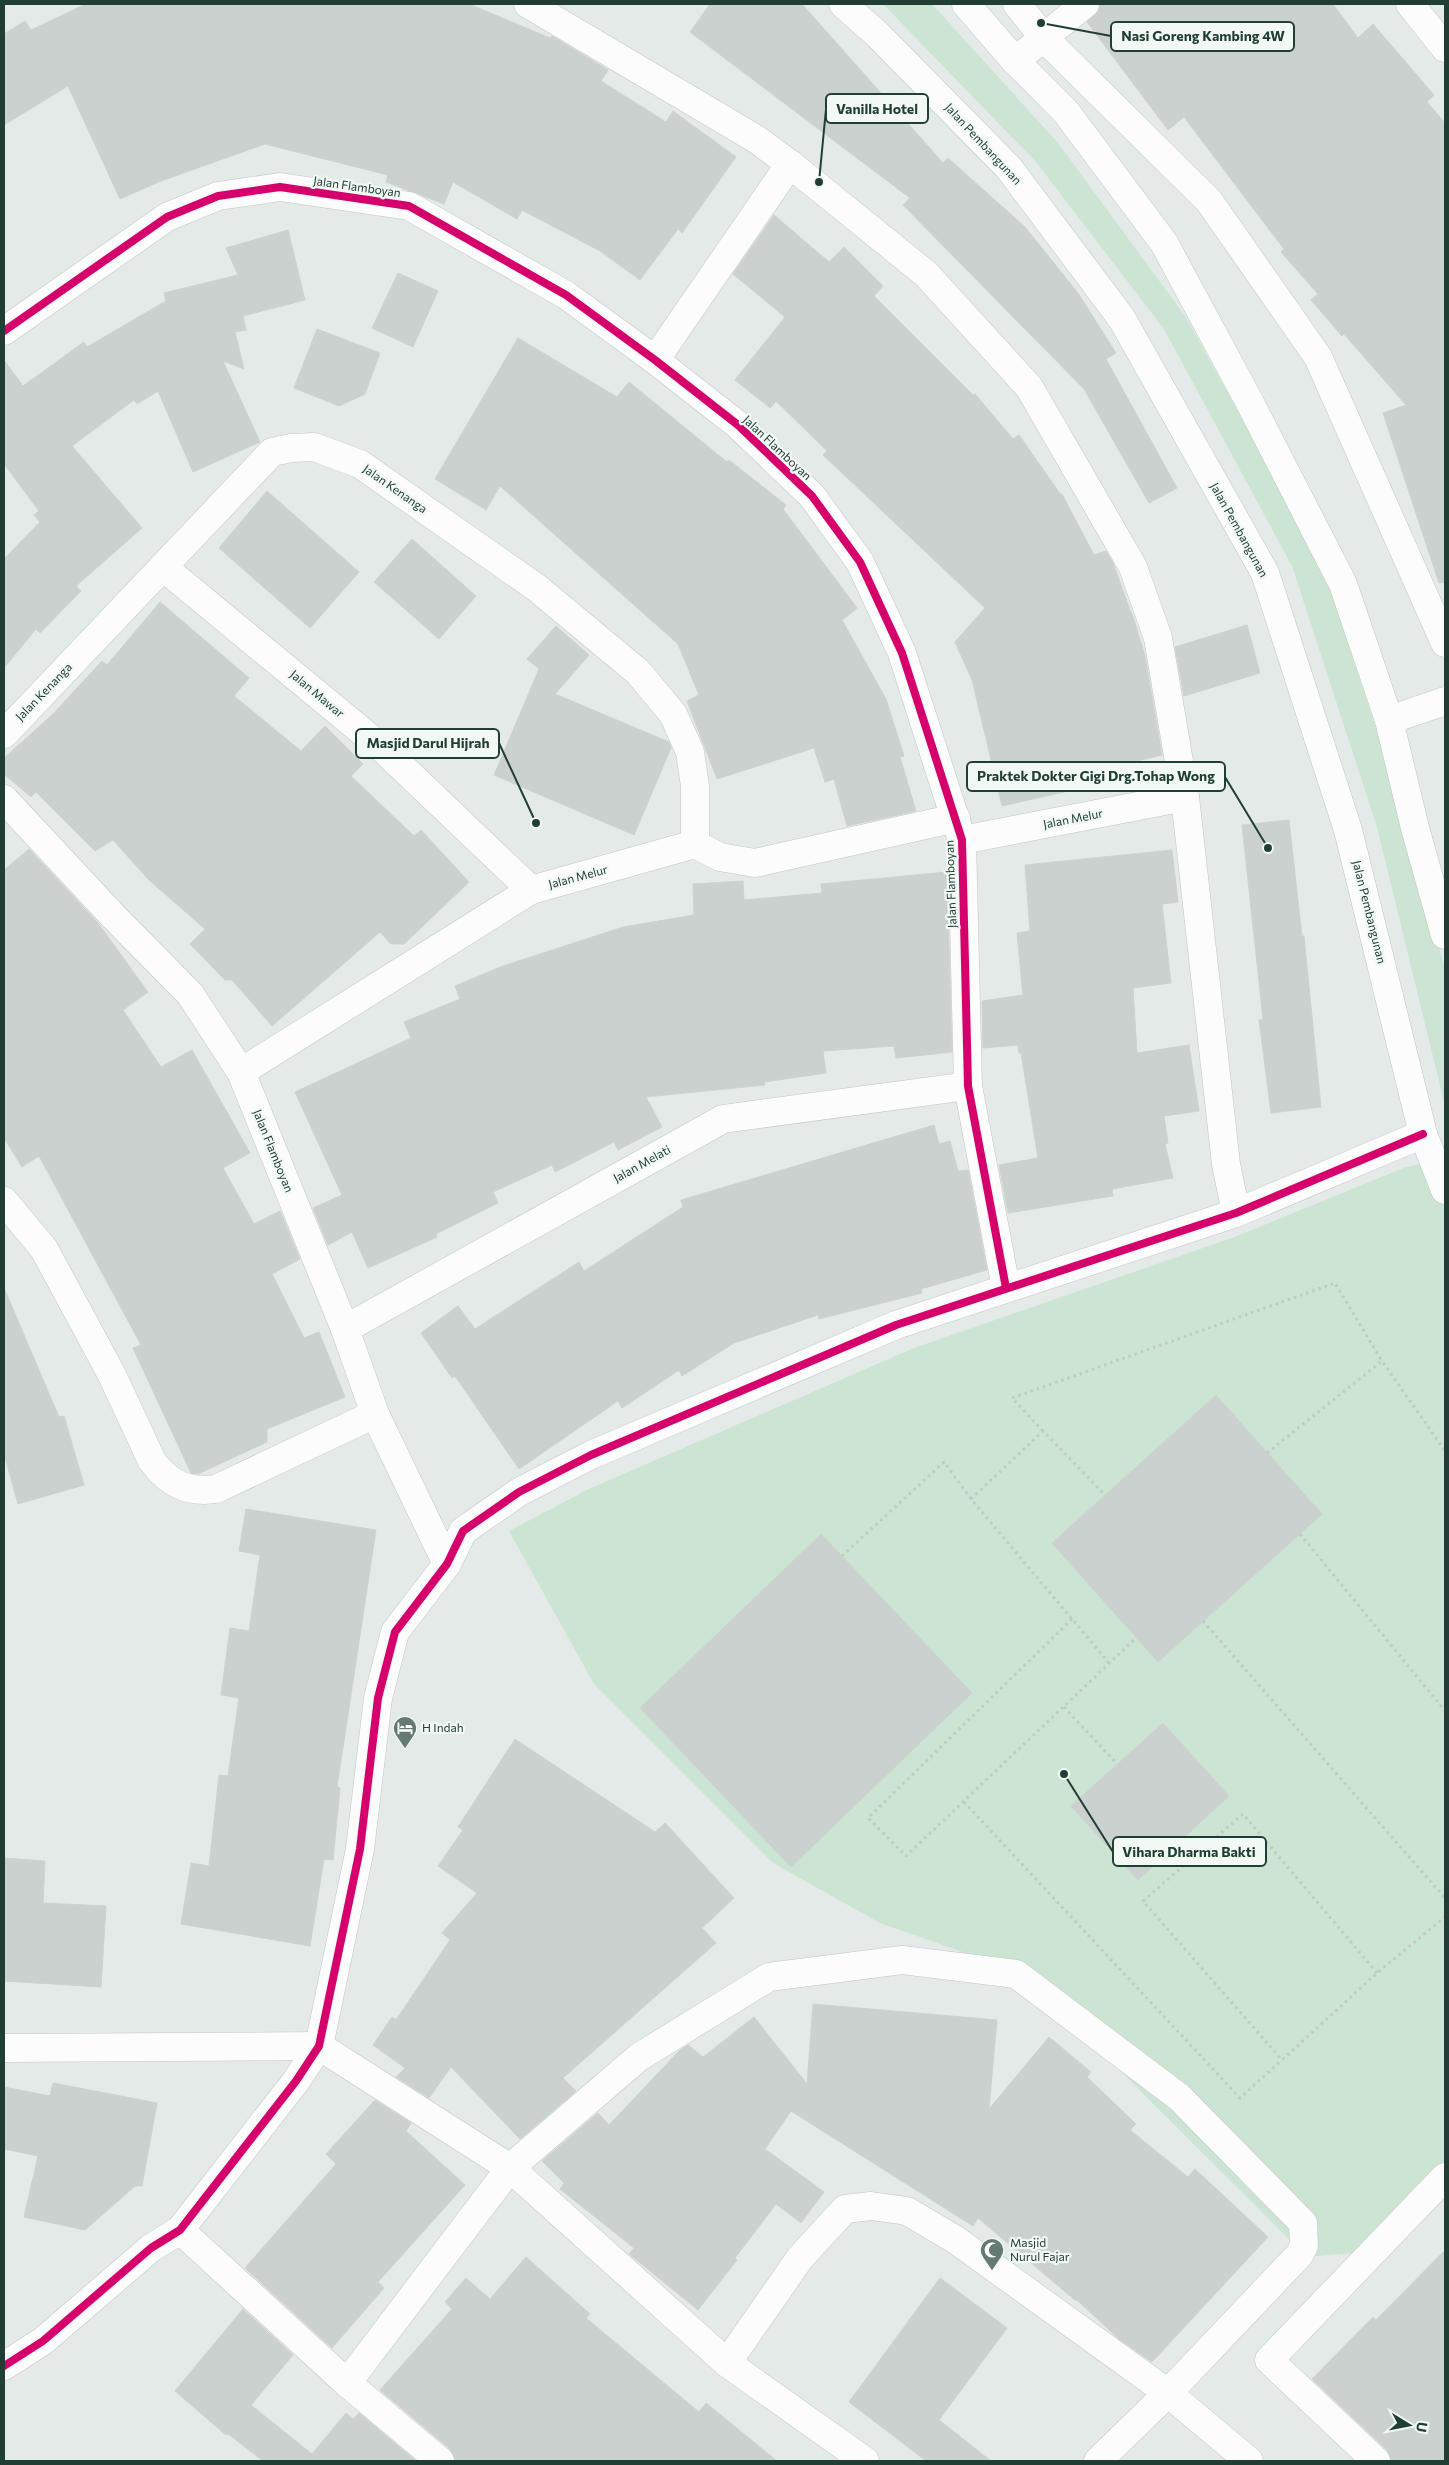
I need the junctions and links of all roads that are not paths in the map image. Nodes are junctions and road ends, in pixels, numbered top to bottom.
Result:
1 (528, 4) edge
2 (843, 4) edge
3 (966, 4) edge
4 (1017, 4) edge
5 (1086, 4) edge
6 (1410, 4) edge
7 (1044, 38) junction
8 (1445, 48) edge
9 (1015, 61) junction
10 (790, 164) junction
11 (4, 331) edge
12 (655, 360) junction
13 (163, 567) junction
14 (1445, 642) edge
15 (1445, 701) edge
16 (1390, 720) junction
17 (4, 734) edge
18 (1184, 797) junction
19 (4, 798) edge
20 (959, 829) junction
21 (696, 844) junction
22 (531, 890) junction
23 (1445, 935) edge
24 (241, 1072) junction
25 (968, 1086) junction
26 (1423, 1134) junction
27 (1445, 1190) edge
28 (4, 1201) edge
29 (1236, 1213) junction
30 (1006, 1288) junction
31 (345, 1329) junction
32 (375, 1414) junction
33 (447, 1564) junction
34 (319, 2046) junction
35 (4, 2048) edge
36 (510, 2168) junction
37 (1445, 2177) edge
38 (180, 2230) junction
39 (727, 2363) junction
40 (4, 2366) edge
41 (347, 2383) junction
42 (1168, 2393) junction
43 (440, 2461) edge
44 (865, 2461) edge
45 (1098, 2461) edge
46 (1249, 2461) edge
47 (1376, 2461) edge

1 - 10 street
2 - 26 street, Jalan Pembangunan
3 - 9 street
4 - 7 street
5 - 7 street
6 - 8 street
7 - 9 street
7 - 14 street
9 - 16 street
10 - 12 street
10 - 18 street
11 - 12 street, Jalan Flamboyan
12 - 20 street, Jalan Flamboyan
13 - 17 street, Jalan Kenanga
13 - 21 street, Jalan Kenanga
13 - 22 street, Jalan Mawar
15 - 16 street
16 - 23 street
18 - 20 street, Jalan Melur
18 - 29 street
19 - 24 street, Jalan Flamboyan
20 - 21 street, Jalan Melur
20 - 25 street, Jalan Flamboyan
21 - 22 street, Jalan Melur
22 - 24 street, Jalan Melur
24 - 31 street, Jalan Flamboyan
25 - 30 street, Jalan Flamboyan
25 - 31 street, Jalan Melati
26 - 27 street, Jalan Pembangunan
26 - 29 street
28 - 32 street
29 - 30 street
30 - 33 street
31 - 32 street, Jalan Flamboyan
32 - 33 street, Jalan Flamboyan
33 - 34 street
34 - 35 street
34 - 36 street
34 - 38 street
36 - 39 street
36 - 41 street
36 - 42 street
37 - 47 street
38 - 40 street
38 - 41 street
39 - 42 street
39 - 44 street
41 - 43 street
42 - 45 street
42 - 46 street

